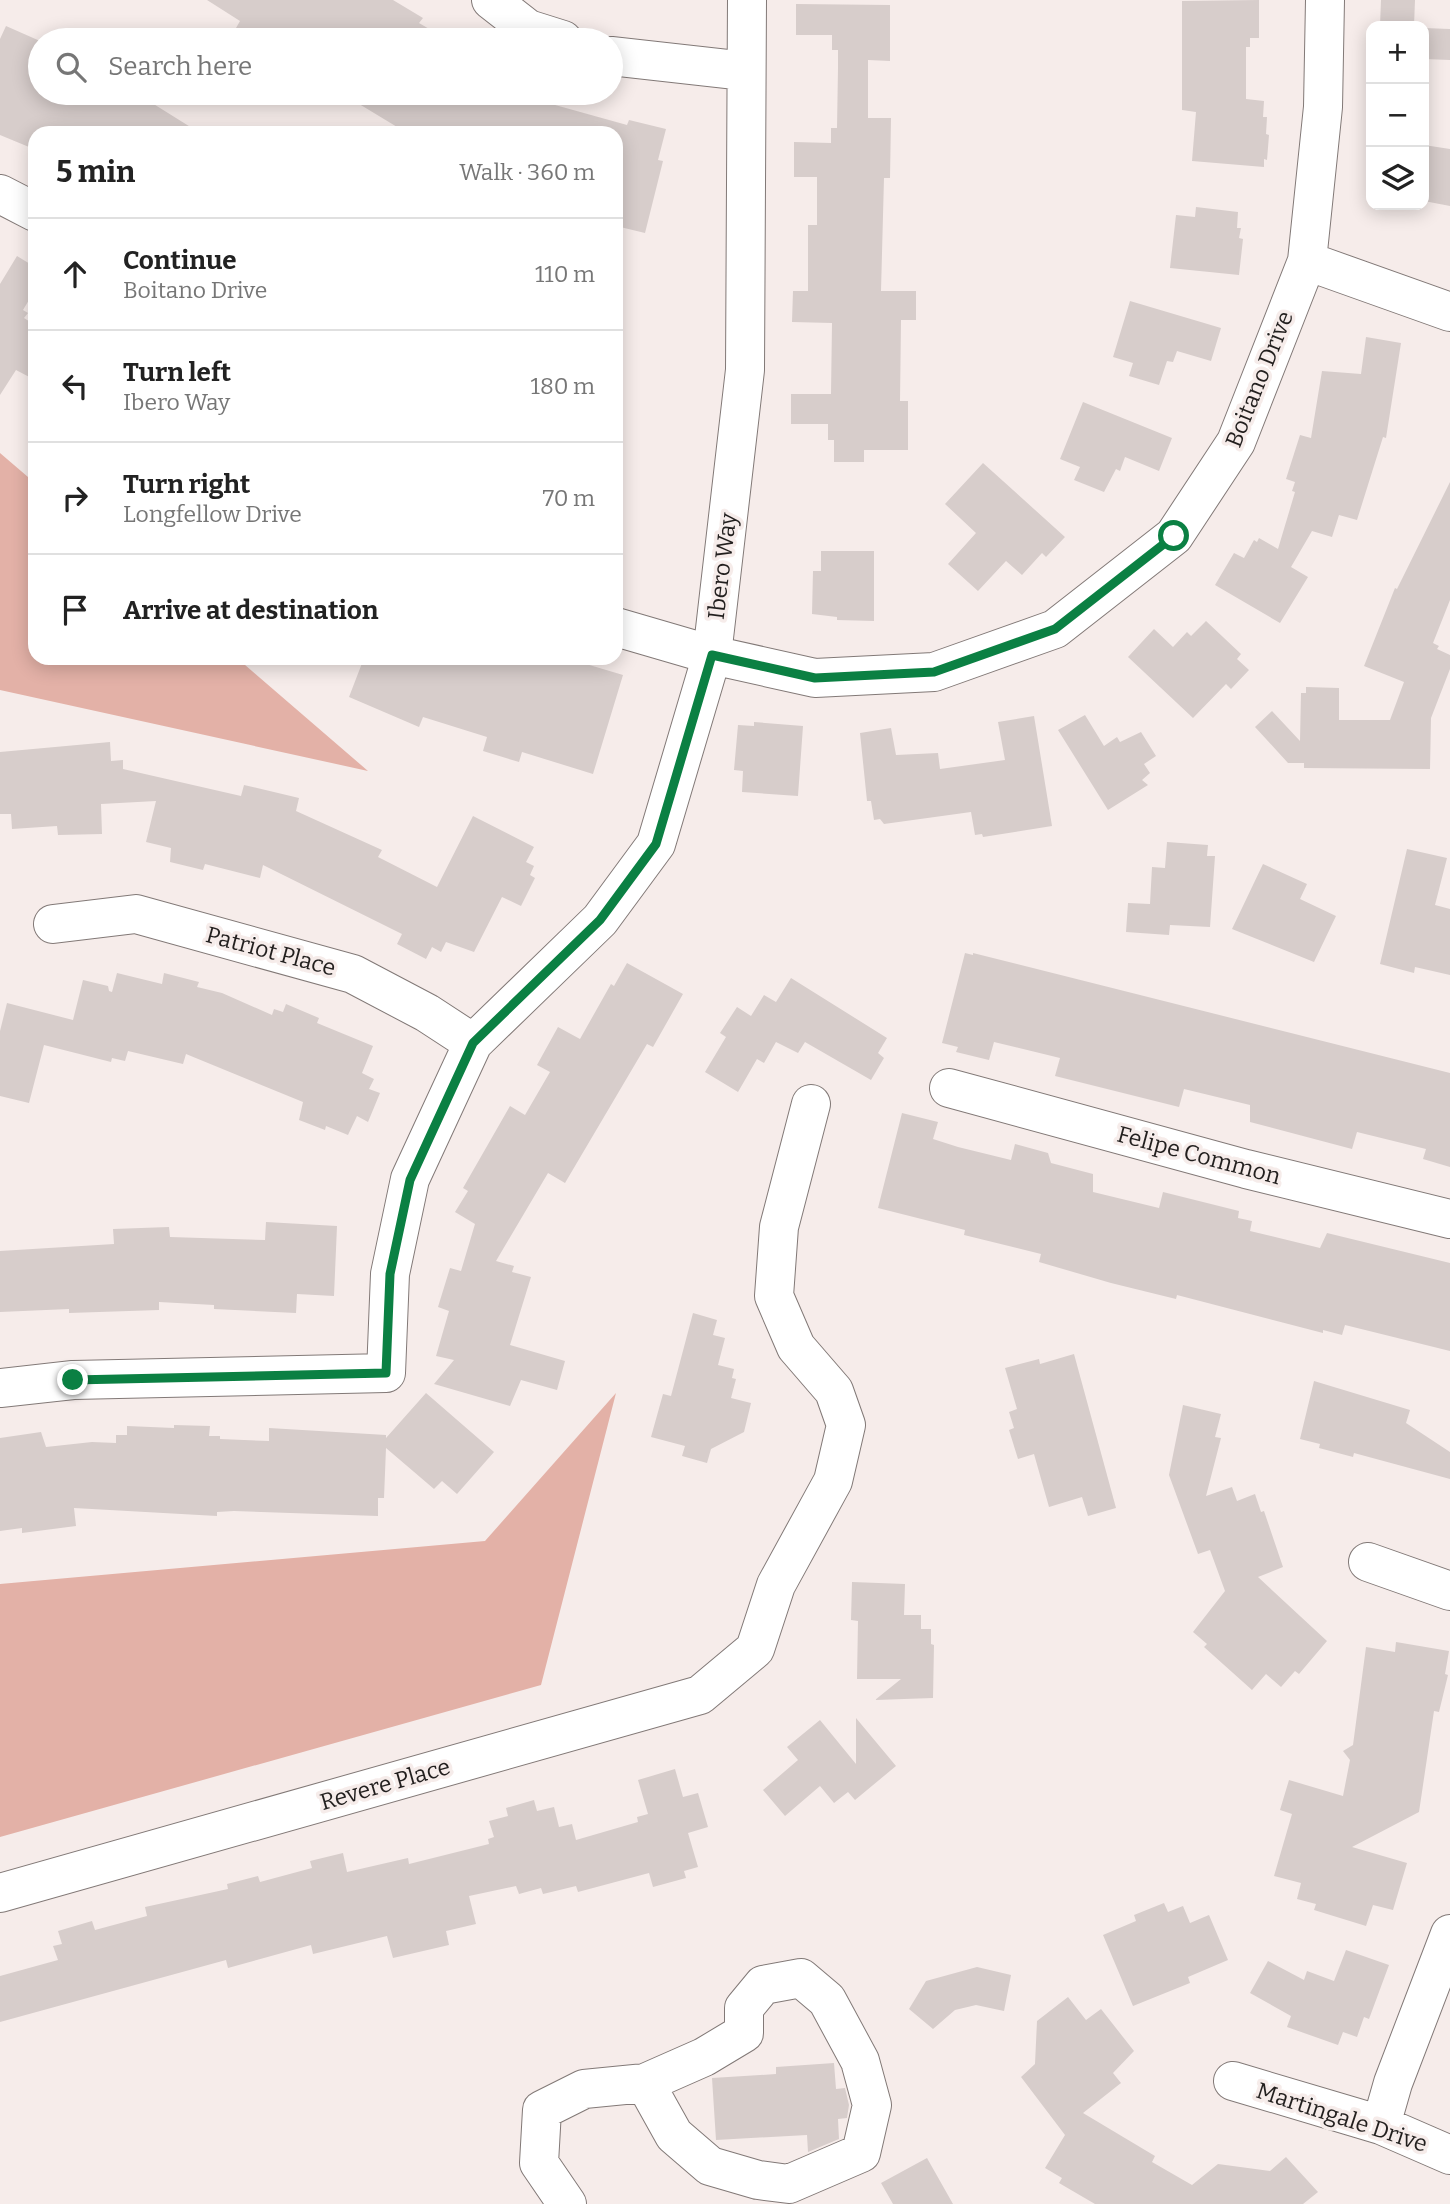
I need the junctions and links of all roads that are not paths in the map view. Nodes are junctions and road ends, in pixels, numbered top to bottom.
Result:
1 (491, 0) edge
2 (747, 0) edge
3 (1325, 0) edge
4 (527, 28) edge
5 (623, 57) edge
6 (745, 71) junction
7 (0, 194) edge
8 (28, 208) edge
9 (1307, 261) junction
10 (1450, 312) edge
11 (623, 629) edge
12 (712, 655) junction
13 (53, 924) dead end
14 (473, 1043) junction
15 (949, 1088) dead end
16 (811, 1104) dead end
17 (1450, 1219) edge
18 (0, 1388) edge
19 (1368, 1562) dead end
20 (1450, 1591) edge
21 (0, 1893) edge
22 (1450, 1934) edge
23 (1233, 2081) dead end
24 (645, 2083) junction
25 (1381, 2125) junction
26 (1450, 2155) edge
27 (566, 2204) edge

1 - 4 street
2 - 6 street, Ibero Way
3 - 9 street, Boitano Drive
5 - 6 street
6 - 12 street, Ibero Way
7 - 8 street
9 - 10 street
9 - 12 street, Boitano Drive
11 - 12 street, Boitano Drive
12 - 14 street, Ibero Way
13 - 14 street, Patriot Place
14 - 18 street, Ibero Way
15 - 17 street, Felipe Common
16 - 21 street, Revere Place
19 - 20 street
22 - 25 street
23 - 25 street, Martingale Drive
24 - 24 street
24 - 27 street
25 - 26 street, Martingale Drive

